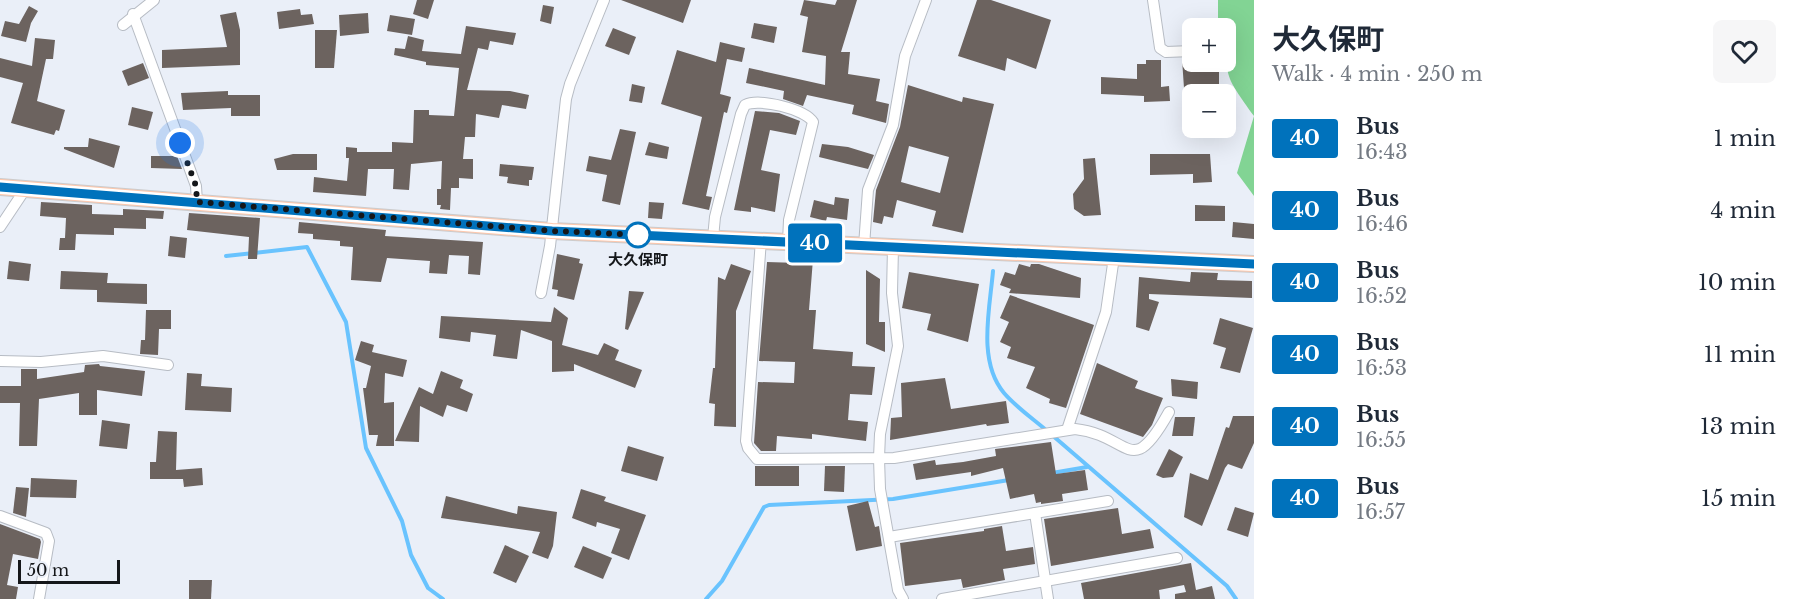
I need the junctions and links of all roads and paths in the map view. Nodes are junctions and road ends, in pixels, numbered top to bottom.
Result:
1 (154, 0) edge
2 (604, 0) edge
3 (926, 0) edge
4 (1153, 0) edge
5 (133, 14) junction
6 (123, 25) dead end
7 (1182, 51) edge
8 (0, 187) edge
9 (27, 188) junction
10 (197, 202) junction
11 (0, 228) edge
12 (552, 231) junction
13 (713, 238) junction
14 (761, 240) junction
15 (788, 242) junction
16 (864, 246) junction
17 (892, 247) junction
18 (1114, 257) junction
19 (1254, 264) edge
20 (541, 293) dead end
21 (0, 361) edge
22 (168, 365) dead end
23 (1169, 412) dead end
24 (1067, 430) junction
25 (879, 458) junction
26 (1108, 501) dead end
27 (1035, 513) junction
28 (0, 516) edge
29 (889, 537) junction
30 (1177, 558) dead end
31 (1046, 582) junction
32 (39, 599) edge
33 (903, 599) edge
34 (942, 599) edge
35 (1048, 599) edge

1 - 5 street
2 - 12 street
3 - 16 street
4 - 7 street
5 - 6 street
5 - 10 street
8 - 9 main road
9 - 10 main road
9 - 11 street
10 - 12 main road
12 - 13 main road
12 - 20 street
13 - 14 main road
13 - 15 street
14 - 15 main road
14 - 25 street
15 - 16 main road
16 - 17 main road
17 - 18 main road
17 - 25 street
18 - 19 main road
18 - 24 street
21 - 22 street
23 - 24 street
24 - 25 street
25 - 29 street
26 - 27 street
27 - 29 street
27 - 31 street
28 - 32 street
29 - 33 street
30 - 31 street
31 - 34 street
31 - 35 street

